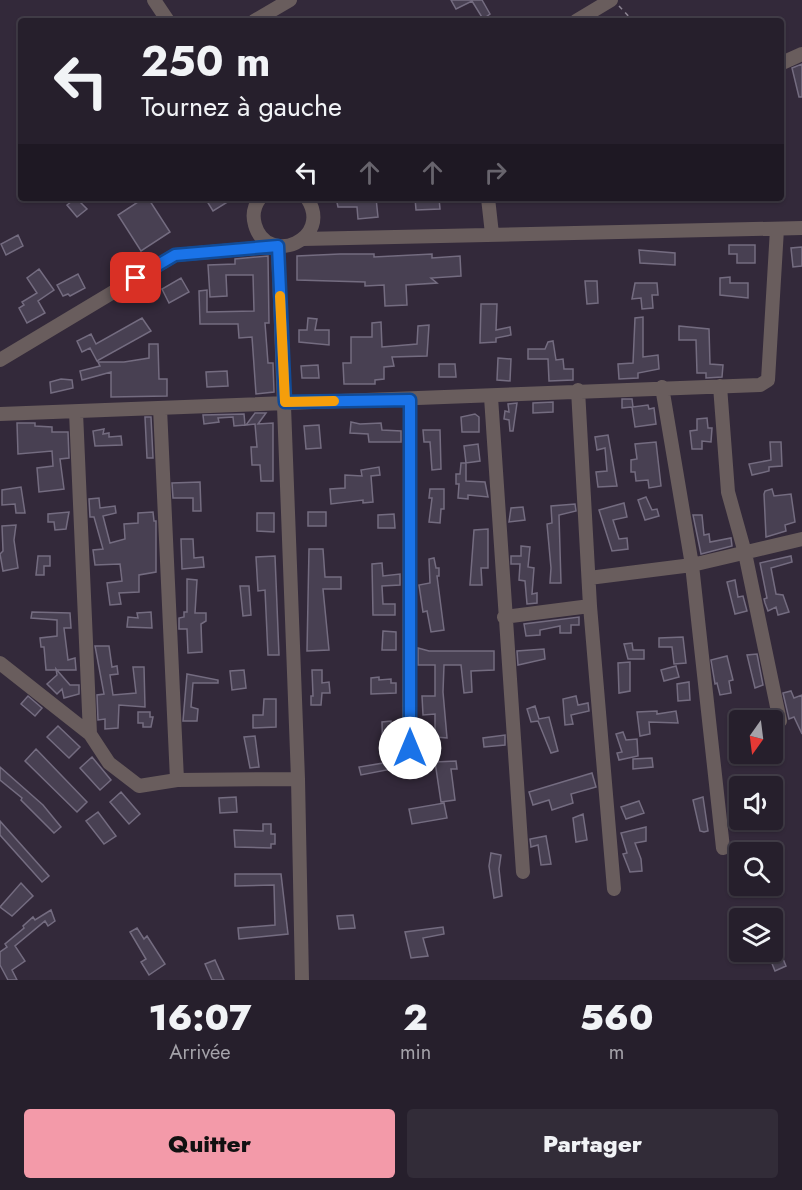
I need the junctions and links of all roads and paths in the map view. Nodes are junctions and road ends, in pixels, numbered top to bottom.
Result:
1 (154, 0) edge
2 (290, 0) edge
3 (612, 0) edge
4 (166, 18) edge
5 (259, 18) edge
6 (581, 18) edge
7 (630, 18) edge
8 (802, 54) edge
9 (784, 62) edge
10 (259, 201) edge
11 (308, 201) edge
12 (488, 201) edge
13 (802, 228) edge
14 (777, 229) junction
15 (492, 234) junction
16 (303, 239) junction
17 (278, 246) junction
18 (0, 360) edge
19 (720, 386) junction
20 (662, 387) junction
21 (578, 390) junction
22 (491, 397) junction
23 (410, 400) junction
24 (285, 402) junction
25 (160, 408) junction
26 (76, 412) junction
27 (0, 414) edge
28 (802, 539) edge
29 (745, 553) junction
30 (692, 565) junction
31 (590, 578) junction
32 (590, 606) junction
33 (504, 617) junction
34 (0, 663) edge
35 (778, 710) edge
36 (90, 734) junction
37 (410, 748) dead end
38 (298, 779) junction
39 (177, 780) junction
40 (723, 848) dead end
41 (523, 872) dead end
42 (614, 889) dead end
43 (302, 980) edge

1 - 4 street
2 - 5 street
3 - 6 street
3 - 7 path
8 - 9 street
10 - 17 street
11 - 16 street
12 - 15 street
13 - 14 street
14 - 15 street
14 - 19 street
15 - 16 street
16 - 17 street
17 - 18 street
17 - 24 street
19 - 20 street
19 - 29 street
20 - 21 street
20 - 30 street
21 - 22 street
21 - 31 street
22 - 23 street
22 - 33 street
23 - 24 street
23 - 37 street
24 - 25 street
24 - 38 street
25 - 26 street
25 - 39 street
26 - 27 street
26 - 36 street
28 - 29 street
29 - 30 street
29 - 35 street
30 - 31 street
30 - 40 street
31 - 32 street
32 - 33 street
32 - 42 street
33 - 41 street
34 - 36 street
36 - 39 street
38 - 39 street
38 - 43 street

